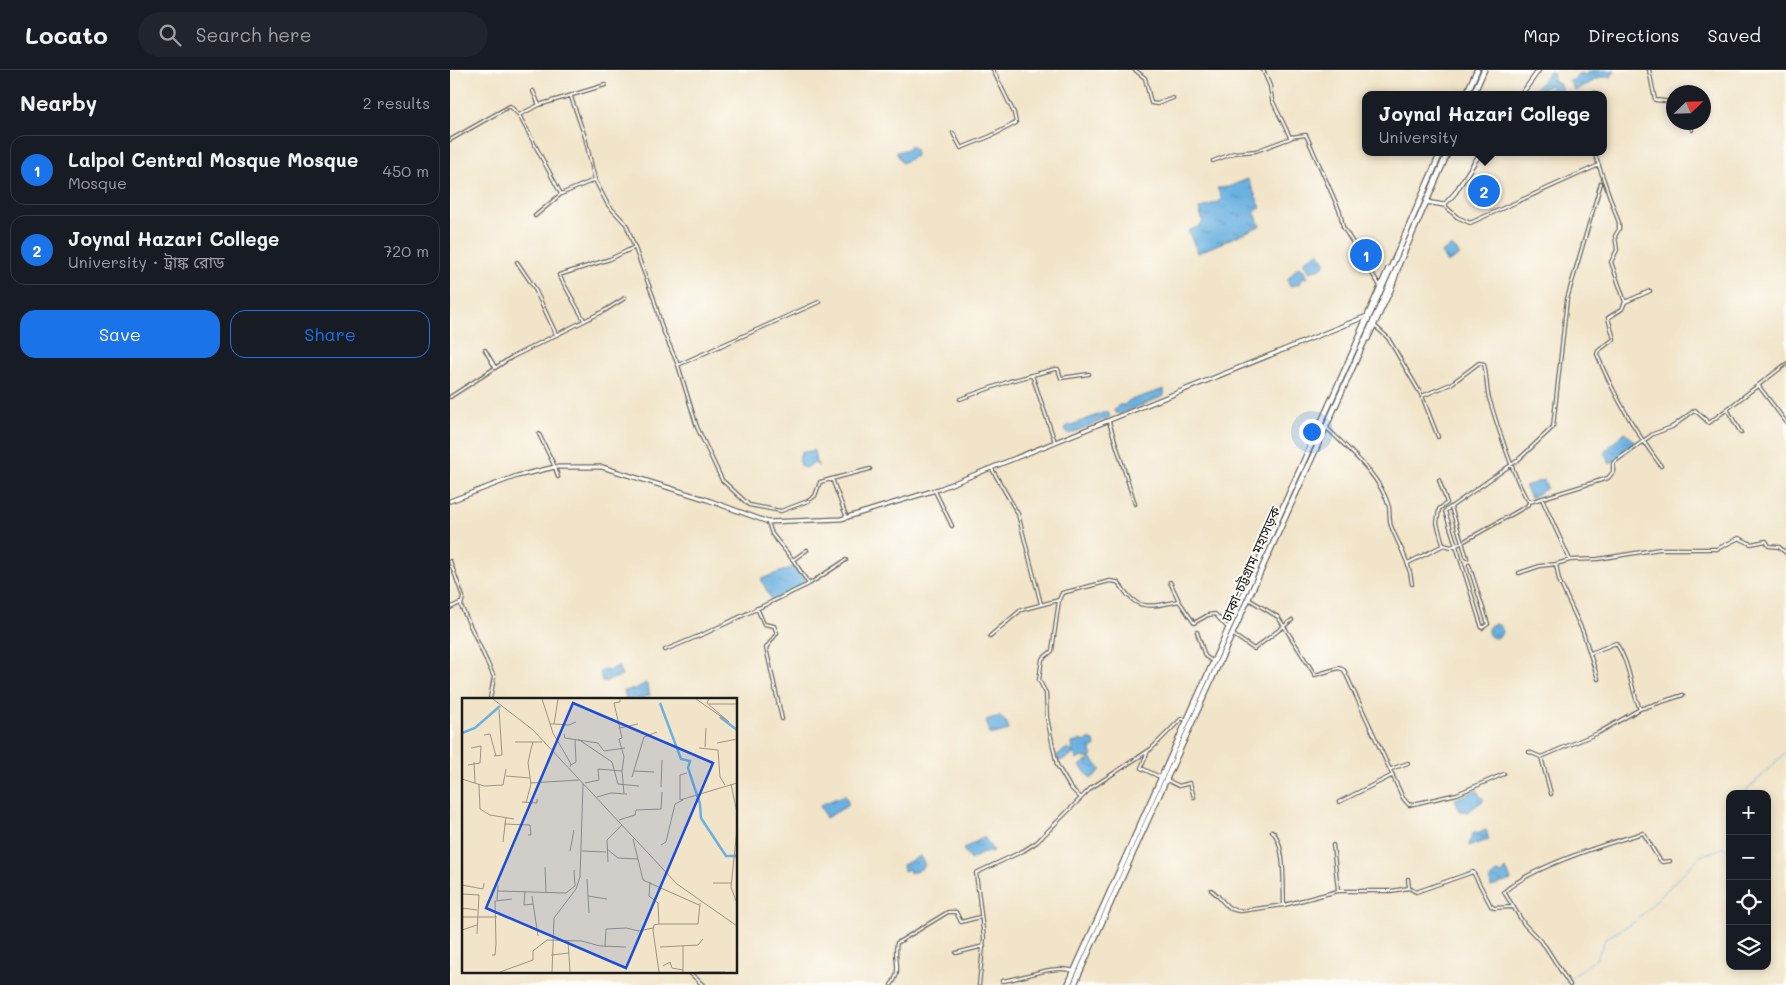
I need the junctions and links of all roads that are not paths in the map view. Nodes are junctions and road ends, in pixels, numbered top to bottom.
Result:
1 (993, 70) edge
2 (1135, 70) edge
3 (1263, 70) edge
4 (1477, 70) edge
5 (1484, 70) edge
6 (1539, 70) edge
7 (1648, 70) edge
8 (605, 85) dead end
9 (533, 91) dead end
10 (1468, 91) edge
11 (1475, 91) edge
12 (1524, 91) edge
13 (571, 97) junction
14 (1173, 98) dead end
15 (1666, 101) edge
16 (539, 105) junction
17 (519, 114) junction
18 (953, 133) dead end
19 (1291, 138) junction
20 (450, 140) edge
21 (1439, 156) edge
22 (1441, 156) edge
23 (1478, 156) edge
24 (1596, 156) edge
25 (1446, 158) joint
26 (1213, 161) dead end
27 (1435, 165) junction
28 (1599, 165) junction
29 (1441, 168) junction
30 (595, 180) junction
31 (1601, 183) dead end
32 (561, 194) junction
33 (1426, 202) junction
34 (1444, 205) junction
35 (535, 216) dead end
36 (1412, 216) junction
37 (1418, 219) junction
38 (635, 247) junction
39 (1394, 260) junction
40 (517, 262) dead end
41 (1399, 264) junction
42 (1380, 286) junction
43 (1650, 291) dead end
44 (625, 298) dead end
45 (819, 302) dead end
46 (1624, 302) junction
47 (1367, 316) junction
48 (1357, 320) junction
49 (585, 321) junction
50 (1363, 324) junction
51 (1375, 326) junction
52 (556, 334) junction
53 (1358, 348) junction
54 (485, 350) dead end
55 (1786, 364) edge
56 (678, 365) junction
57 (496, 367) junction
58 (1088, 374) dead end
59 (1032, 375) junction
60 (1758, 385) junction
61 (1422, 396) junction
62 (450, 397) edge
63 (960, 399) dead end
64 (1727, 409) junction
65 (1109, 422) junction
66 (1786, 422) edge
67 (1325, 426) junction
68 (1741, 433) dead end
69 (539, 434) dead end
70 (1438, 437) dead end
71 (1056, 442) junction
72 (1643, 442) junction
73 (1512, 463) junction
74 (555, 466) junction
75 (1660, 466) dead end
76 (870, 469) dead end
77 (992, 469) junction
78 (558, 477) dead end
79 (832, 479) junction
80 (1439, 480) dead end
81 (935, 491) junction
82 (1542, 498) junction
83 (450, 501) edge
84 (1530, 501) junction
85 (1135, 504) dead end
86 (1451, 507) junction
87 (847, 518) junction
88 (768, 522) junction
89 (952, 526) dead end
90 (1272, 529) junction
91 (1278, 531) junction
92 (1269, 536) junction
93 (1275, 539) junction
94 (1461, 543) junction
95 (1444, 545) junction
96 (1455, 545) junction
97 (807, 550) dead end
98 (1786, 553) edge
99 (1467, 558) dead end
100 (793, 560) junction
101 (846, 560) dead end
102 (1570, 560) junction
103 (450, 561) edge
104 (1408, 563) junction
105 (1556, 564) junction
106 (1469, 565) dead end
107 (451, 571) edge
108 (1519, 573) dead end
109 (1170, 582) dead end
110 (809, 584) junction
111 (1412, 584) dead end
112 (1248, 599) junction
113 (1059, 600) junction
114 (462, 601) junction
115 (1179, 601) junction
116 (1041, 604) junction
117 (450, 608) edge
118 (757, 608) junction
119 (1292, 620) dead end
120 (1285, 625) junction
121 (1228, 628) junction
122 (1197, 632) dead end
123 (1232, 633) junction
124 (990, 636) dead end
125 (665, 650) dead end
126 (1590, 654) junction
127 (1213, 662) junction
128 (1598, 679) dead end
129 (1683, 694) dead end
130 (490, 698) edge
131 (1640, 709) junction
132 (782, 718) dead end
133 (1188, 719) junction
134 (1149, 750) junction
135 (1529, 752) dead end
136 (1541, 756) junction
137 (1408, 763) dead end
138 (1391, 770) junction
139 (1504, 774) dead end
140 (1393, 775) junction
141 (1163, 778) junction
142 (1551, 794) dead end
143 (1194, 797) dead end
144 (1081, 798) junction
145 (1339, 802) dead end
146 (1272, 832) dead end
147 (1333, 845) dead end
148 (1670, 862) dead end
149 (1408, 879) dead end
150 (1408, 888) junction
151 (1211, 890) dead end
152 (1338, 891) junction
153 (1284, 905) junction
154 (1512, 906) junction
155 (981, 916) junction
156 (984, 946) junction
157 (956, 953) dead end
158 (1074, 971) junction
159 (689, 972) edge
160 (1002, 981) dead end
161 (703, 985) edge
162 (891, 985) edge
163 (979, 985) edge
164 (1068, 985) edge
165 (1074, 985) edge
166 (1570, 985) edge

1 - 18 street
2 - 14 street
3 - 19 street
4 - 10 highway
5 - 11 highway
6 - 12 main road
7 - 15 street
8 - 13 street
9 - 16 street
13 - 16 street
13 - 30 street
16 - 17 street
17 - 20 street
17 - 32 street
19 - 26 street
19 - 42 street
21 - 27 highway, ঢাকা-চট্টগ্রাম মহাসড়ক
22 - 25 highway
23 - 34 main road
24 - 28 street
25 - 29 highway, ঢাকা-চট্টগ্রাম মহাসড়ক
27 - 29 highway
27 - 36 highway, ঢাকা-চট্টগ্রাম মহাসড়ক
28 - 34 street
28 - 46 street
29 - 33 highway, ঢাকা-চট্টগ্রাম মহাসড়ক
30 - 32 street
30 - 38 street
31 - 73 street
32 - 35 street
33 - 34 main road
33 - 37 highway, ঢাকা-চট্টগ্রাম মহাসড়ক
36 - 37 highway
36 - 39 highway, ঢাকা-চট্টগ্রাম মহাসড়ক
37 - 41 highway, ঢাকা-চট্টগ্রাম মহাসড়ক
38 - 49 street
38 - 56 street
39 - 42 main road
39 - 53 highway, ঢাকা-চট্টগ্রাম মহাসড়ক
40 - 52 street
41 - 51 main road
41 - 53 highway, ঢাকা-চট্টগ্রাম মহাসড়ক
42 - 47 main road
43 - 46 street
44 - 49 street
45 - 56 street
46 - 72 street
47 - 48 main road
47 - 50 main road
48 - 50 main road
48 - 65 main road
49 - 52 street
50 - 53 main road
51 - 53 main road
51 - 61 street
52 - 57 street
53 - 67 highway, ঢাকা-চট্টগ্রাম মহাসড়ক
53 - 90 highway, ঢাকা-চট্টগ্রাম মহাসড়ক
54 - 57 street
55 - 60 street
56 - 79 street
57 - 62 street
58 - 59 street
59 - 63 street
59 - 71 street
60 - 64 street
60 - 66 street
61 - 70 street
61 - 73 street
64 - 68 street
64 - 72 street
65 - 71 main road
65 - 85 street
67 - 91 highway, ঢাকা-চট্টগ্রাম মহাসড়ক
67 - 104 street
69 - 74 street
71 - 77 main road
72 - 75 street
72 - 82 street
73 - 84 street
73 - 86 street
74 - 78 street
74 - 83 main road
74 - 88 main road
76 - 79 street
77 - 81 main road
77 - 116 street
79 - 87 street
80 - 95 street
81 - 87 main road
81 - 89 street
82 - 84 street
82 - 102 street
84 - 94 street
86 - 94 street
86 - 96 street
87 - 88 main road
88 - 100 street
90 - 91 highway
90 - 92 highway, ঢাকা-চট্টগ্রাম মহাসড়ক
91 - 93 highway, ঢাকা-চট্টগ্রাম মহাসড়ক
92 - 93 highway
92 - 121 highway, ঢাকা-চট্টগ্রাম মহাসড়ক
93 - 112 highway, ঢাকা-চট্টগ্রাম মহাসড়ক
94 - 96 street
94 - 99 street
95 - 96 street
95 - 104 street
96 - 106 street
97 - 100 street
98 - 102 street
100 - 110 street
101 - 110 street
102 - 105 street
103 - 107 street
104 - 111 street
105 - 108 street
105 - 126 street
107 - 114 street
109 - 115 street
110 - 118 street
112 - 120 street
112 - 123 highway, ঢাকা-চট্টগ্রাম মহাসড়ক
113 - 115 street
113 - 116 street
113 - 144 street
114 - 117 street
114 - 130 street
115 - 121 street
116 - 124 street
118 - 125 street
118 - 132 street
119 - 120 street
120 - 123 street
120 - 138 street
121 - 127 highway, ঢাকা-চট্টগ্রাম মহাসড়ক
122 - 127 street
123 - 141 highway, ঢাকা-চট্টগ্রাম মহাসড়ক
126 - 128 street
126 - 131 street
127 - 133 highway, ঢাকা-চট্টগ্রাম মহাসড়ক
129 - 131 street
131 - 136 street
133 - 134 street
133 - 141 highway, ঢাকা-চট্টগ্রাম মহাসড়ক
134 - 141 street
134 - 144 street
135 - 136 street
136 - 142 street
137 - 138 street
138 - 140 street
139 - 140 street
140 - 145 street
141 - 143 street
141 - 158 highway, ঢাকা-চট্টগ্রাম মহাসড়ক
141 - 165 highway, ঢাকা-চট্টগ্রাম মহাসড়ক
144 - 155 street
146 - 153 street
147 - 152 street
148 - 154 street
149 - 150 street
150 - 152 street
150 - 154 street
151 - 153 street
152 - 153 street
154 - 166 street
155 - 156 street
155 - 162 street
156 - 157 street
156 - 163 street
158 - 160 street
158 - 164 highway, ঢাকা-চট্টগ্রাম মহাসড়ক
159 - 161 street

